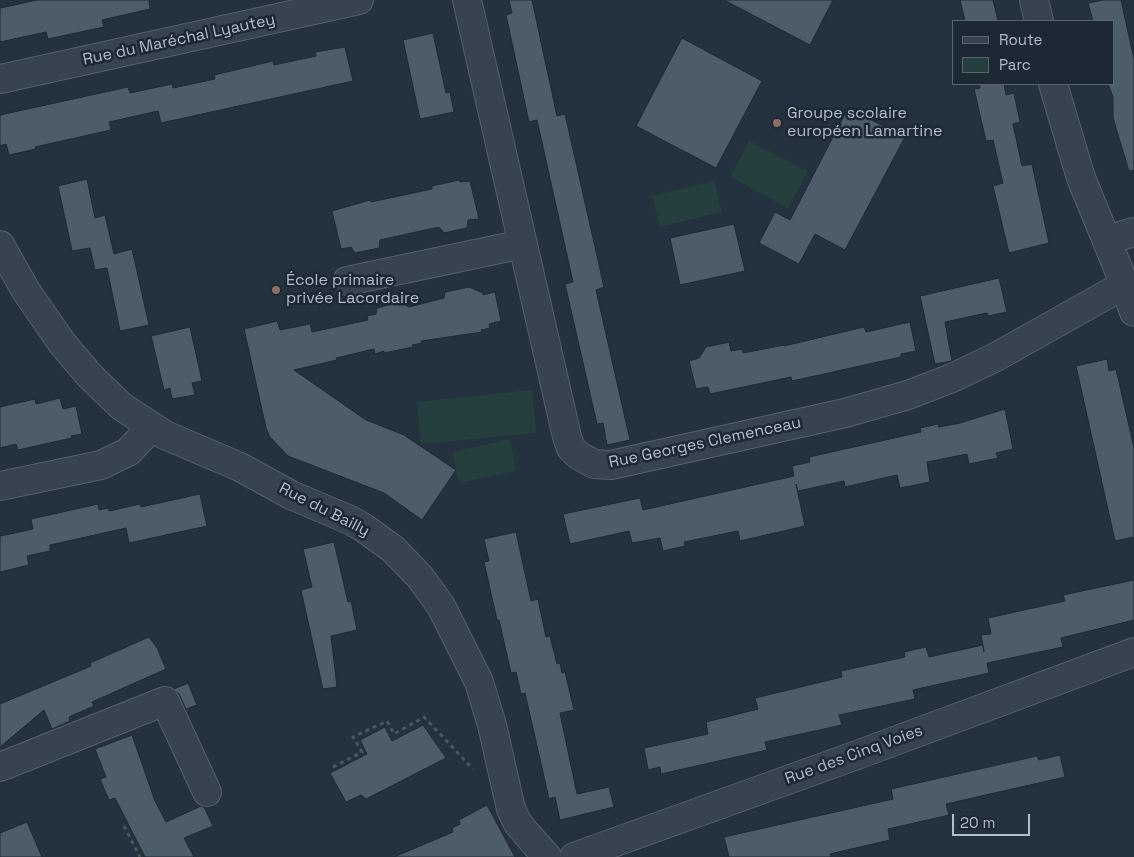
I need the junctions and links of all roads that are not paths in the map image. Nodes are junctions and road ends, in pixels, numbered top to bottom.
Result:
1 (359, 0) edge
2 (467, 0) edge
3 (1034, 0) edge
4 (1039, 20) edge
5 (0, 79) edge
6 (1053, 85) edge
7 (1134, 232) edge
8 (1107, 240) junction
9 (522, 244) junction
10 (0, 245) edge
11 (347, 281) dead end
12 (1124, 285) junction
13 (1134, 312) edge
14 (152, 427) junction
15 (0, 486) edge
16 (1134, 652) edge
17 (0, 767) edge
18 (207, 792) dead end
19 (547, 857) edge
20 (574, 857) edge

1 - 5 street, Rue du Maréchal Lyautey
2 - 9 street, Rue Georges Clemenceau
3 - 4 street
6 - 8 street
7 - 8 street
8 - 12 street
9 - 11 street
9 - 12 street, Rue Georges Clemenceau
10 - 14 street, Rue du Bailly
12 - 13 street
14 - 15 street
14 - 19 street, Rue du Bailly
16 - 20 street, Rue des Cinq Voies
17 - 18 street

